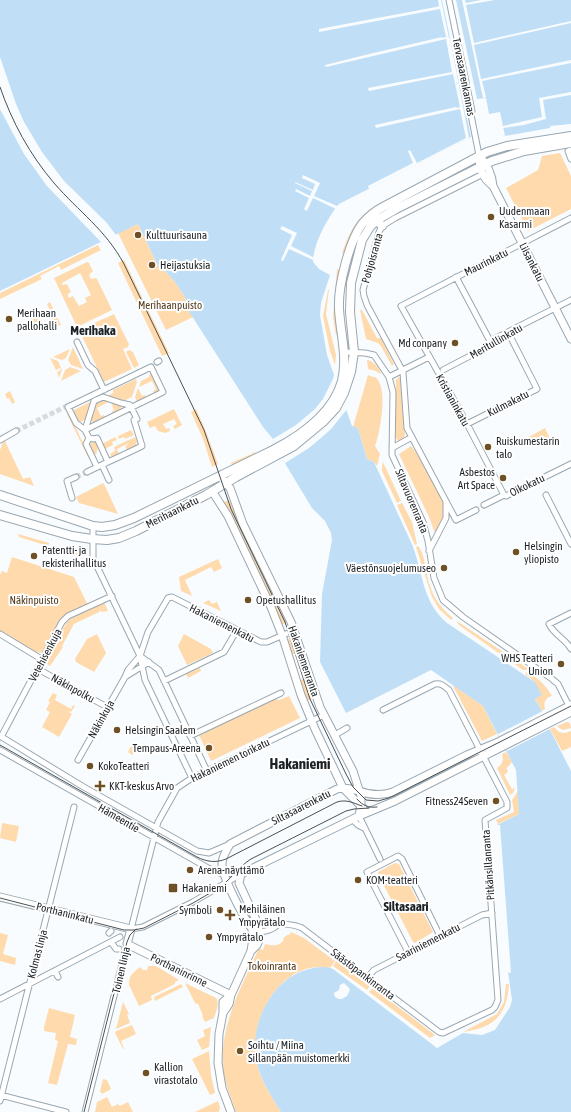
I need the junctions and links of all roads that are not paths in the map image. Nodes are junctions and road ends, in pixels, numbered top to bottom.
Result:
1 (449, 0) edge
2 (571, 136) edge
3 (570, 148) edge
4 (479, 155) junction
5 (571, 159) edge
6 (482, 168) junction
7 (493, 186) junction
8 (571, 218) edge
9 (378, 219) junction
10 (522, 243) junction
11 (456, 277) junction
12 (571, 300) edge
13 (400, 306) joint
14 (555, 308) junction
15 (508, 332) junction
16 (571, 339) edge
17 (490, 341) junction
18 (77, 342) dead end
19 (344, 352) junction
20 (354, 352) junction
21 (429, 357) junction
22 (94, 365) dead end
23 (402, 370) junction
24 (443, 370) dead end
25 (94, 371) junction
26 (389, 377) junction
27 (104, 390) junction
28 (131, 408) junction
29 (467, 424) junction
30 (85, 430) junction
31 (16, 431) tunnel mouth
32 (412, 437) junction
33 (88, 438) junction
34 (0, 440) edge
35 (392, 448) junction
36 (108, 462) junction
37 (571, 464) edge
38 (99, 466) junction
39 (246, 467) junction
40 (87, 472) tunnel mouth
41 (218, 476) junction
42 (76, 477) tunnel mouth
43 (109, 480) dead end
44 (226, 483) junction
45 (212, 491) junction
46 (0, 495) edge
47 (504, 495) junction
48 (546, 495) dead end
49 (72, 498) dead end
50 (446, 499) junction
51 (484, 505) dead end
52 (476, 510) dead end
53 (0, 515) edge
54 (93, 526) junction
55 (92, 539) junction
56 (571, 544) edge
57 (429, 551) junction
58 (112, 596) junction
59 (172, 597) joint
60 (571, 613) edge
61 (237, 630) junction
62 (294, 630) junction
63 (0, 634) edge
64 (282, 635) junction
65 (571, 649) edge
66 (140, 656) junction
67 (43, 660) junction
68 (148, 662) junction
69 (142, 667) junction
70 (38, 669) junction
71 (125, 677) junction
72 (164, 681) junction
73 (281, 692) dead end
74 (108, 707) junction
75 (570, 708) edge
76 (383, 710) dead end
77 (324, 715) junction
78 (311, 721) junction
79 (348, 728) dead end
80 (335, 735) junction
81 (0, 736) edge
82 (190, 736) junction
83 (0, 750) edge
84 (481, 753) junction
85 (78, 760) dead end
86 (207, 771) junction
87 (192, 778) junction
88 (343, 788) junction
89 (360, 792) junction
90 (74, 806) dead end
91 (361, 806) junction
92 (371, 811) junction
93 (358, 819) junction
94 (155, 828) junction
95 (153, 837) junction
96 (230, 844) junction
97 (380, 859) dead end
98 (224, 874) junction
99 (241, 874) junction
100 (227, 882) junction
101 (0, 897) edge
102 (49, 909) junction
103 (492, 913) junction
104 (258, 924) junction
105 (279, 924) junction
106 (131, 929) junction
107 (252, 929) junction
108 (260, 932) junction
109 (440, 936) junction
110 (120, 937) dead end
111 (111, 942) junction
112 (127, 944) junction
113 (119, 949) dead end
114 (251, 950) junction
115 (408, 952) junction
116 (56, 970) junction
117 (60, 977) dead end
118 (368, 977) junction
119 (28, 984) junction
120 (231, 995) junction
121 (0, 999) edge
122 (443, 1033) joint
123 (0, 1097) edge
124 (66, 1112) edge
125 (86, 1112) edge
126 (231, 1112) edge

1 - 4 street, Tervasaarenkannas
2 - 4 main road
3 - 5 street
3 - 6 main road, Pohjoisranta
4 - 6 main road, Liisankatu
4 - 9 main road
6 - 7 main road, Liisankatu
6 - 7 main road, Liisankatu
6 - 9 main road, Pohjoisranta
7 - 10 main road, Liisankatu
8 - 10 street, Maurinkatu
9 - 19 main road
9 - 20 main road
9 - 23 street, Pohjoisranta
10 - 11 street, Maurinkatu
10 - 14 main road, Liisankatu
11 - 13 street, Maurinkatu
11 - 17 street
12 - 14 street, Meritullinkatu
13 - 21 street, Kristianinkatu
14 - 15 street, Meritullinkatu
14 - 16 main road, Liisankatu
15 - 17 street, Meritullinkatu
15 - 29 street, Kulmakatu
17 - 24 street, Meritullinkatu
18 - 25 street
19 - 20 street, Siltavuorenranta
19 - 39 main road
20 - 26 street, Siltavuorenranta
20 - 39 main road
21 - 23 street
21 - 29 street, Kristianinkatu
22 - 25 street
23 - 26 street
23 - 32 street
25 - 27 street
26 - 35 street, Siltavuorenranta
27 - 28 street
27 - 30 street
28 - 30 street
28 - 30 street
28 - 36 street
29 - 47 street, Kristianinkatu
30 - 33 street
31 - 34 street
32 - 35 street
32 - 50 street
33 - 36 street
33 - 38 street
35 - 57 street, Siltavuorenranta
36 - 38 street
37 - 47 street, Oikokatu
38 - 40 street
38 - 43 street
39 - 41 main road, Merihaankatu
39 - 44 main road, Merihaankatu
41 - 44 main road, Hakaniemenranta
41 - 54 main road, Merihaankatu
42 - 49 street
44 - 45 main road, Merihaankatu
44 - 62 main road, Hakaniemenranta
45 - 55 main road, Merihaankatu
45 - 64 main road, Hakaniemenranta
46 - 54 main road
47 - 51 street, Oikokatu
48 - 56 street
50 - 52 street
50 - 57 street
53 - 55 main road, Merihaankatu
54 - 55 street
55 - 58 street
57 - 75 street, Siltavuorenranta
58 - 66 street
58 - 67 street, Vetehisenkuja
59 - 61 street, Hakaniemenkatu
59 - 66 street, Näkinkuja
60 - 65 street
61 - 64 street, Hakaniemenkatu
61 - 72 street
62 - 64 street, Hakaniemenkatu
62 - 77 main road, Hakaniemenranta
63 - 67 street
64 - 78 main road, Hakaniemenranta
66 - 68 street
66 - 69 street
66 - 71 street, Näkinkuja
67 - 70 street, Vetehisenkuja
68 - 69 street, Näkinkuja
68 - 72 street
69 - 71 street, Näkinkuja
69 - 87 street
70 - 74 street, Näkinpolku
70 - 81 street, Vetehisenkuja
71 - 74 street, Näkinkuja
72 - 82 street
73 - 82 street
74 - 85 street, Näkinkuja
75 - 84 main road, Siltasaarenkatu
76 - 84 street
77 - 78 street, Hakaniemen torikatu
77 - 80 main road, Hakaniemenranta
78 - 86 street, Hakaniemen torikatu
78 - 88 main road, Hakaniemenranta
79 - 80 street
80 - 89 main road, Hakaniemenranta
81 - 94 street, Hämeentie
82 - 86 street
83 - 95 street, Hämeentie
84 - 89 main road, Siltasaarenkatu
84 - 92 main road, Siltasaarenkatu
84 - 103 street, Pitkänsillanranta
86 - 87 street, Hakaniemen torikatu
87 - 94 street, Hakaniemen torikatu
88 - 89 main road, Siltasaarenkatu
88 - 91 main road, Hakaniemenranta
88 - 96 main road, Siltasaarenkatu
89 - 91 main road, Hakaniemenranta
90 - 102 street, Kolmas linja
91 - 92 main road, Hakaniemenranta
91 - 93 main road, Hakaniemenranta
92 - 93 main road, Siltasaarenkatu
93 - 97 street
93 - 99 main road, Siltasaarenkatu
94 - 95 street, Toinen linja
94 - 96 street, Hämeentie
95 - 98 street, Hämeentie
95 - 106 street, Toinen linja
96 - 98 main road
98 - 99 street, Hämeentie
98 - 100 main road
99 - 100 street, Siltasaarenkatu
99 - 104 main road
100 - 106 street, Siltasaarenkatu
100 - 107 main road
101 - 102 main road, Porthaninkatu
102 - 106 main road, Porthaninkatu
102 - 119 street, Kolmas linja
103 - 109 street, Saariniemenkatu
103 - 122 street, Pitkänsillanranta
104 - 105 street, Säästöpankinranta
104 - 107 street
104 - 108 main road
105 - 108 street
105 - 118 street, Säästöpankinranta
106 - 112 main road, Toinen linja
107 - 108 street
107 - 114 main road
108 - 114 main road
109 - 115 street, Saariniemenkatu
109 - 115 street
110 - 111 street
111 - 113 street
111 - 116 street
112 - 120 main road, Porthaninrinne
112 - 125 street, Toinen linja
114 - 120 main road
115 - 118 street, Saariniemenkatu
116 - 117 street
116 - 119 street
118 - 122 street, Säästöpankinranta
119 - 121 street
119 - 123 street, Kolmas linja
120 - 126 main road
123 - 124 street

